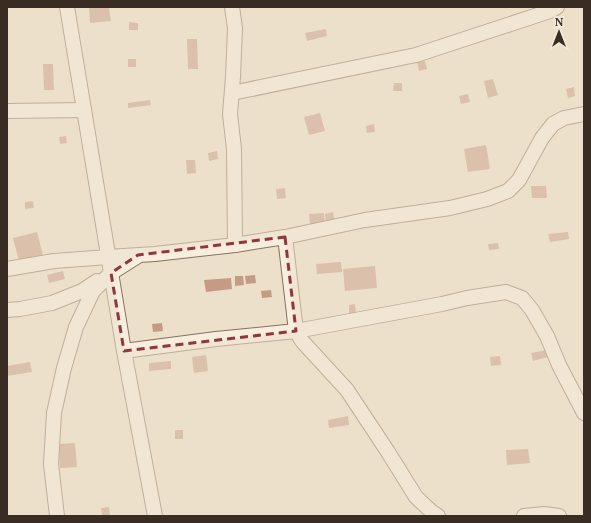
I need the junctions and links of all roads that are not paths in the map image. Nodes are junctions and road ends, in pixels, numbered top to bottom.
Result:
1 (67, 7) edge
2 (232, 7) edge
3 (556, 7) edge
4 (232, 93) junction
5 (84, 110) junction
6 (7, 111) edge
7 (584, 114) edge
8 (285, 237) junction
9 (234, 245) junction
10 (138, 255) junction
11 (108, 257) junction
12 (7, 269) edge
13 (111, 273) junction
14 (7, 310) edge
15 (296, 331) junction
16 (124, 351) junction
17 (584, 413) edge
18 (57, 516) edge
19 (155, 516) edge
20 (438, 516) edge
21 (524, 516) edge
22 (559, 516) edge

1 - 5 street
2 - 4 street
3 - 4 street
4 - 9 street
5 - 6 street
5 - 11 street
7 - 8 street
8 - 9 street
8 - 15 street
9 - 10 street
10 - 11 street
10 - 13 street
11 - 12 street
11 - 13 street
13 - 14 street
13 - 16 street
13 - 18 street
15 - 16 street
15 - 17 street
15 - 20 street
16 - 19 street
21 - 22 street

